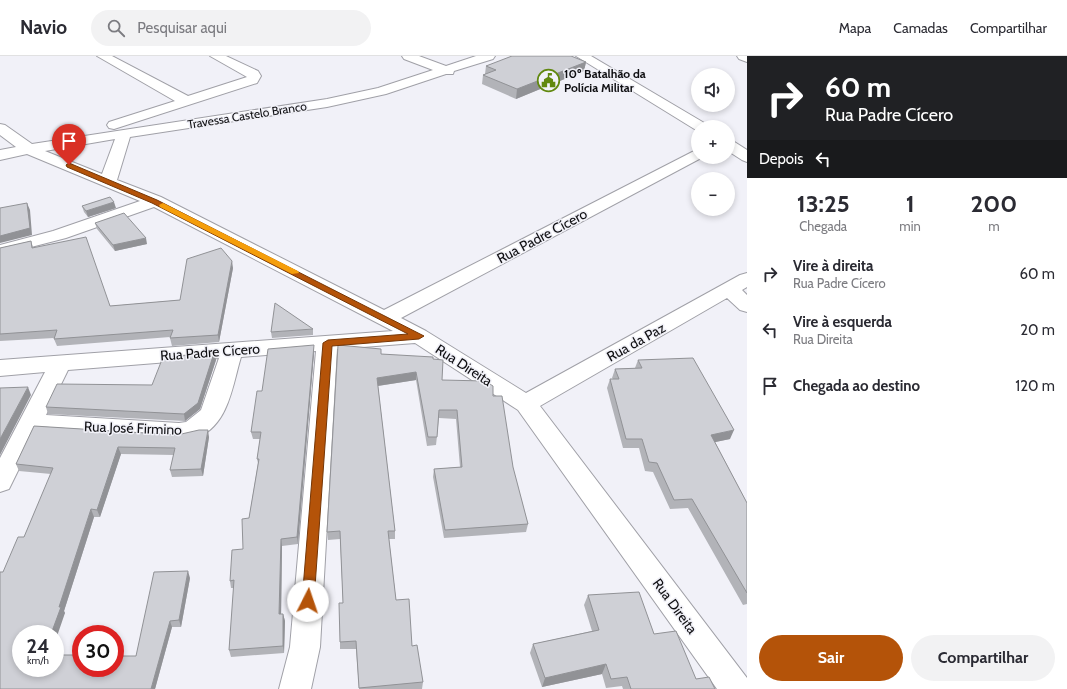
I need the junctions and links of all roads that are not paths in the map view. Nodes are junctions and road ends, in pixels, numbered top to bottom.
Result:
1 (103, 56) edge
2 (216, 56) edge
3 (408, 56) edge
4 (489, 56) edge
5 (582, 56) edge
6 (743, 56) edge
7 (747, 58) edge
8 (448, 71) junction
9 (186, 102) junction
10 (691, 121) edge
11 (0, 128) edge
12 (124, 134) junction
13 (60, 144) junction
14 (735, 149) edge
15 (30, 150) junction
16 (0, 155) edge
17 (747, 157) edge
18 (691, 158) edge
19 (108, 181) junction
20 (155, 201) junction
21 (0, 250) edge
22 (738, 284) edge
23 (747, 306) edge
24 (385, 318) junction
25 (419, 336) junction
26 (328, 343) junction
27 (232, 351) junction
28 (60, 364) junction
29 (0, 368) edge
30 (526, 404) junction
31 (30, 423) junction
32 (0, 482) edge
33 (295, 689) edge
34 (736, 689) edge

1 - 9 street
2 - 9 street
3 - 8 street
4 - 8 street, Travessa Castelo Branco
5 - 10 street
6 - 7 street
8 - 12 street, Travessa Castelo Branco
9 - 13 street
11 - 15 street, Rua Direita
12 - 13 street, Travessa Castelo Branco
12 - 19 street
13 - 15 street, Travessa Castelo Branco
14 - 17 street
15 - 16 street, Travessa Castelo Branco
15 - 19 street, Rua Direita
18 - 24 street, Rua Padre Cícero
19 - 20 street, Rua Direita
20 - 21 street
20 - 24 street, Rua Direita
22 - 23 street
22 - 30 street, Rua da Paz
24 - 25 street, Rua Direita
25 - 26 street, Rua Padre Cícero
25 - 30 street, Rua Direita
26 - 27 street, Rua Padre Cícero
26 - 33 street
27 - 28 street, Rua Padre Cícero
27 - 31 street, Rua José Firmino
28 - 29 street, Rua Padre Cícero
28 - 31 street
30 - 34 street, Rua Direita
31 - 32 street

